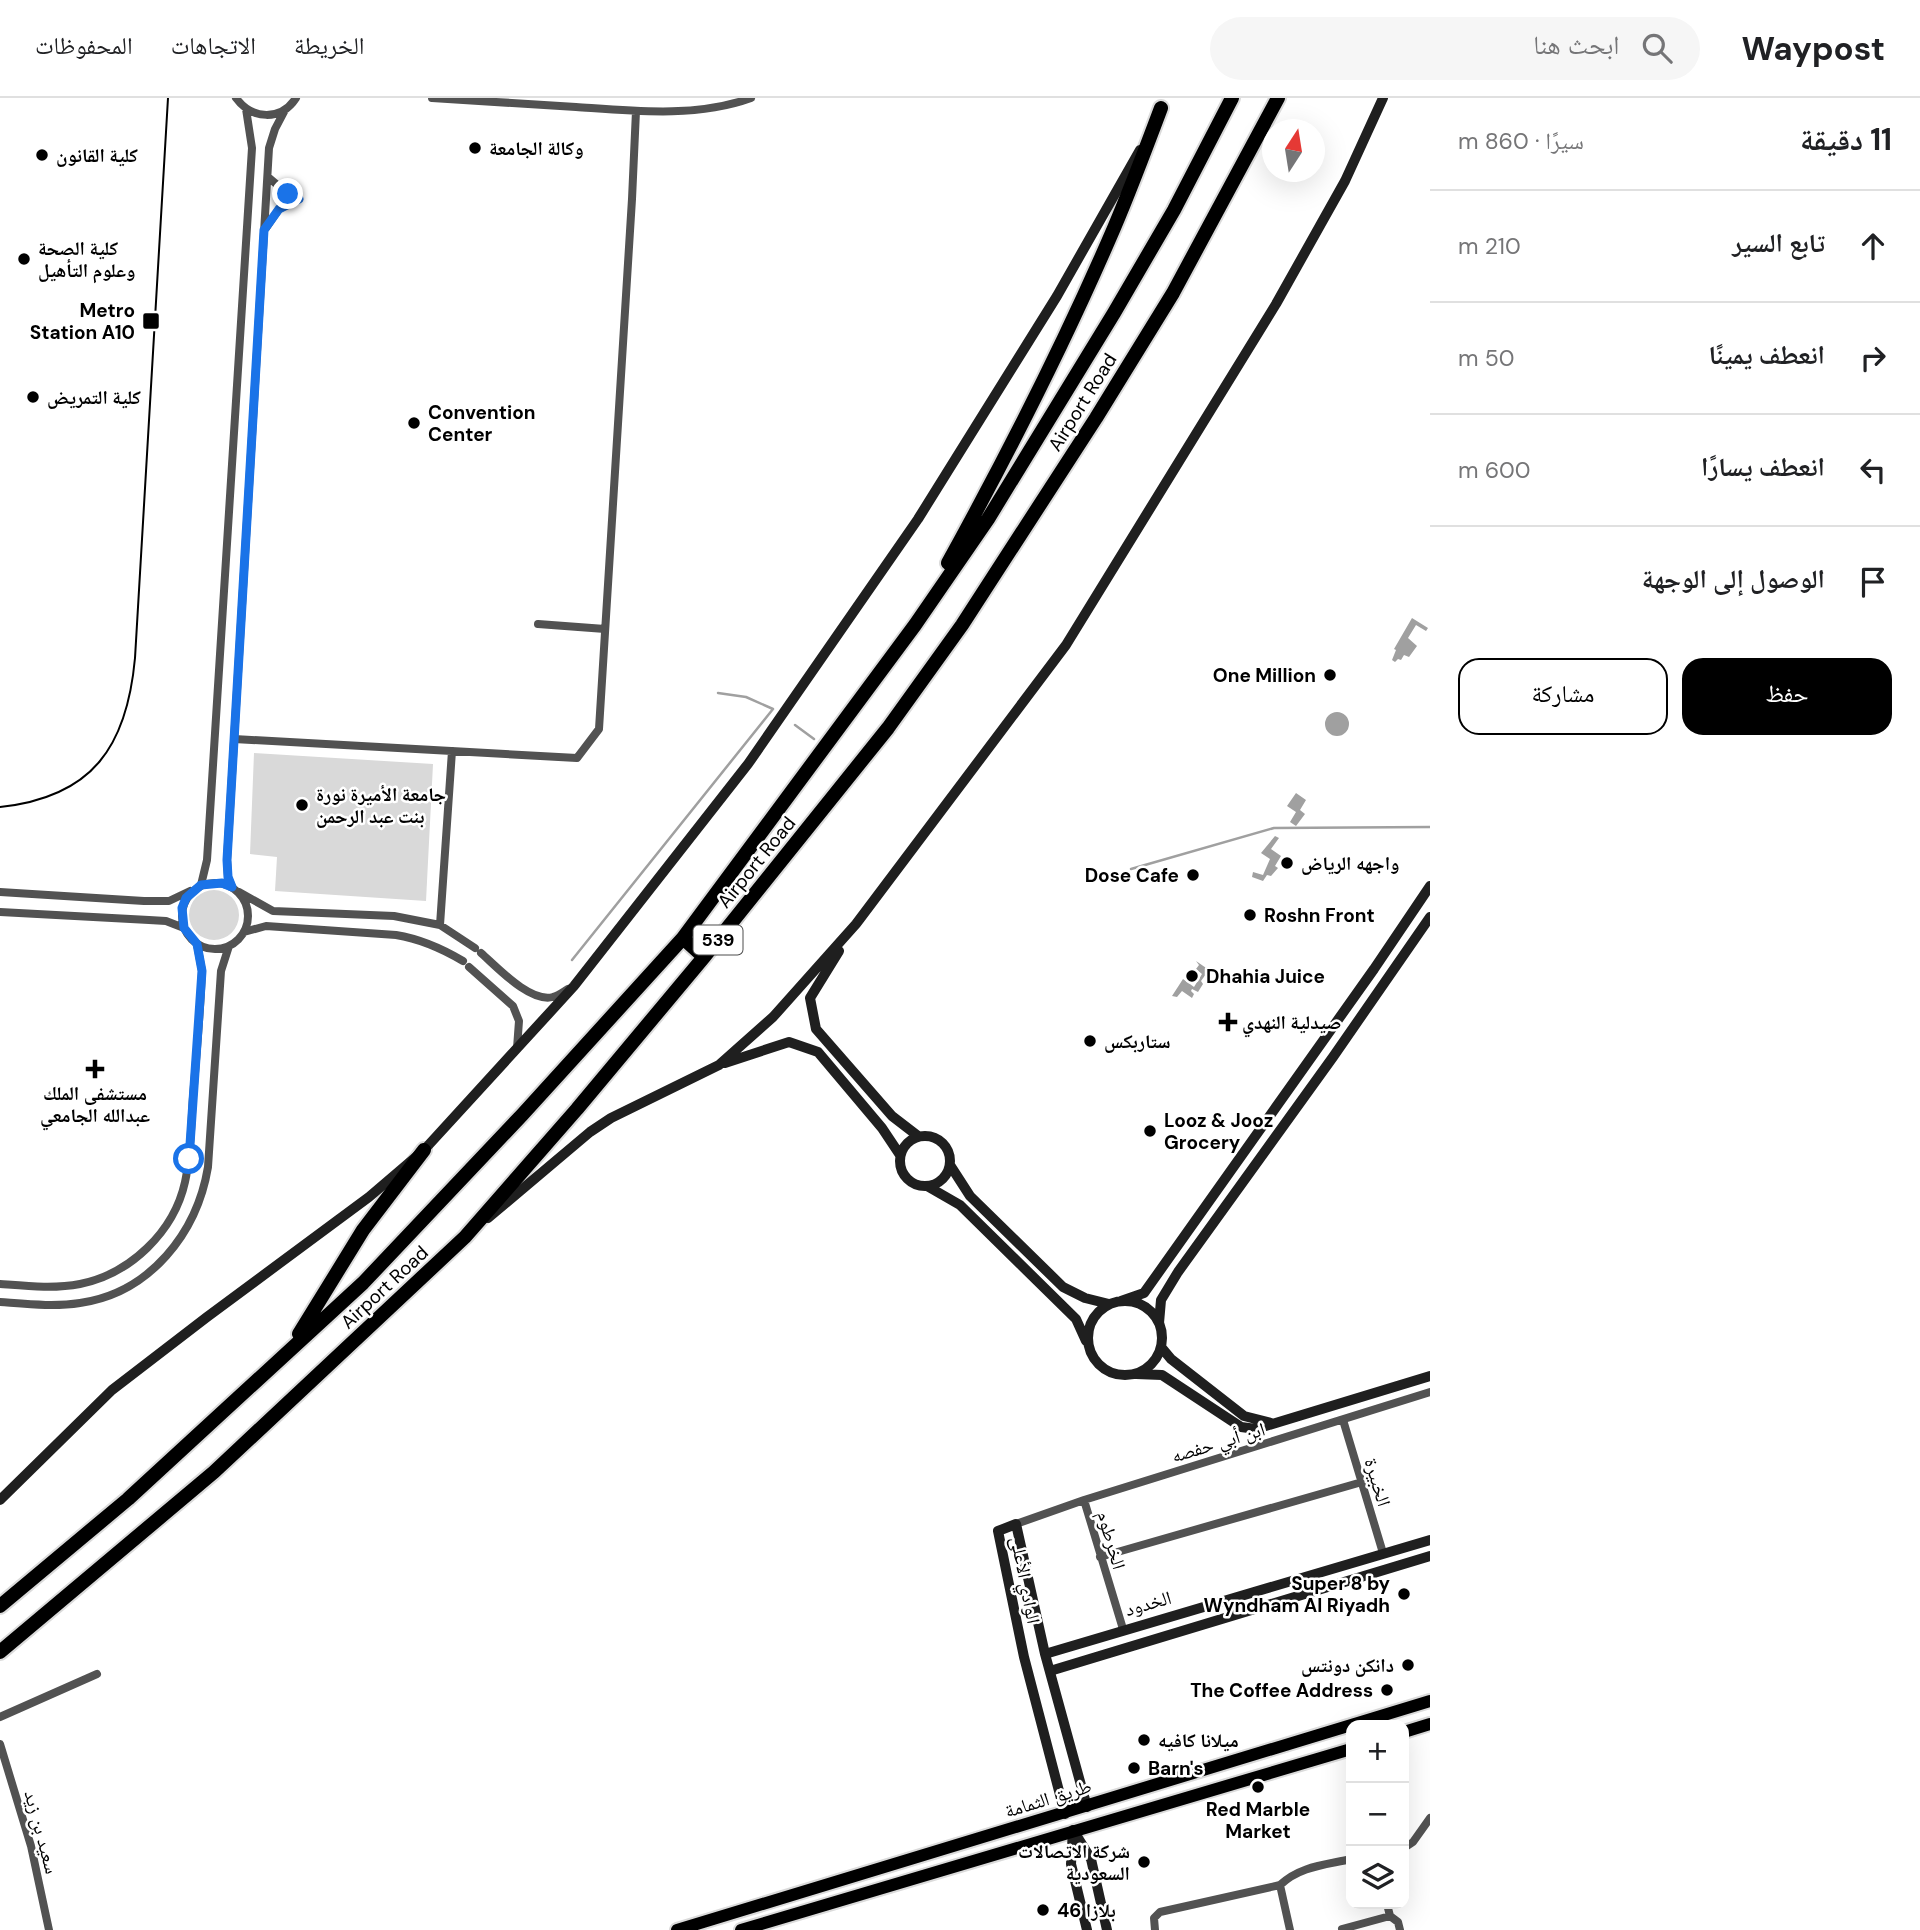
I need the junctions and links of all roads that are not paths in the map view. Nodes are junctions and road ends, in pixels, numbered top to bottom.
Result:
1 (236, 98) edge
2 (432, 98) edge
3 (751, 98) edge
4 (1232, 98) edge
5 (1278, 98) edge
6 (1383, 98) edge
7 (297, 99) edge
8 (1164, 103) edge
9 (246, 109) junction
10 (285, 110) junction
11 (636, 111) junction
12 (268, 177) junction
13 (264, 230) junction
14 (538, 624) dead end
15 (605, 629) junction
16 (910, 632) junction
17 (234, 739) junction
18 (452, 751) junction
19 (1430, 886) edge
20 (197, 888) junction
21 (236, 890) junction
22 (0, 892) edge
23 (0, 912) edge
24 (1430, 917) edge
25 (856, 924) junction
26 (440, 925) junction
27 (184, 928) junction
28 (244, 932) junction
29 (683, 938) junction
30 (197, 944) junction
31 (229, 946) junction
32 (704, 957) junction
33 (574, 986) junction
34 (517, 1049) junction
35 (719, 1065) junction
36 (918, 1136) junction
37 (424, 1150) junction
38 (900, 1155) junction
39 (950, 1165) junction
40 (927, 1186) junction
41 (465, 1237) junction
42 (0, 1284) edge
43 (1121, 1301) junction
44 (0, 1302) edge
45 (1109, 1304) junction
46 (1159, 1323) junction
47 (1088, 1345) junction
48 (291, 1348) junction
49 (1161, 1348) junction
50 (1136, 1374) junction
51 (1430, 1376) edge
52 (1430, 1392) edge
53 (1343, 1420) junction
54 (1274, 1424) junction
55 (1362, 1482) junction
56 (128, 1499) junction
57 (0, 1500) edge
58 (1084, 1500) junction
59 (1016, 1524) junction
60 (1430, 1539) edge
61 (1383, 1553) junction
62 (1430, 1556) edge
63 (1100, 1557) junction
64 (0, 1597) edge
65 (0, 1606) edge
66 (1123, 1629) junction
67 (0, 1652) edge
68 (1045, 1654) junction
69 (1050, 1671) junction
70 (97, 1674) dead end
71 (1430, 1701) edge
72 (0, 1717) edge
73 (1430, 1724) edge
74 (1409, 1730) edge
75 (0, 1744) edge
76 (1346, 1750) edge
77 (1087, 1807) junction
78 (1065, 1814) junction
79 (1430, 1818) edge
80 (1073, 1830) junction
81 (1407, 1846) edge
82 (1346, 1860) edge
83 (1280, 1885) junction
84 (1388, 1909) edge
85 (1390, 1916) junction
86 (1342, 1929) edge
87 (49, 1930) edge
88 (677, 1930) edge
89 (741, 1930) edge
90 (1087, 1930) edge
91 (1107, 1930) edge
92 (1155, 1930) edge
93 (1290, 1930) edge
94 (1401, 1930) edge

1 - 9 street
2 - 11 street
3 - 11 street
4 - 16 highway, Airport Road / 539
5 - 32 highway, Airport Road / 539
6 - 25 street
7 - 10 street
8 - 16 highway
8 - 33 street
9 - 10 street
9 - 20 street
10 - 12 street
11 - 15 street
12 - 13 street
12 - 13 street
13 - 17 street
14 - 15 street
15 - 18 street
16 - 29 highway, Airport Road / 539
17 - 18 street
17 - 21 street
18 - 26 street
19 - 43 street
20 - 21 street
20 - 22 street
20 - 27 street
21 - 26 street
21 - 28 street
23 - 27 street
24 - 46 street
25 - 35 street
25 - 36 street
26 - 33 street
27 - 30 street
28 - 31 street
28 - 34 street
29 - 32 highway
29 - 48 highway, Airport Road / 539
30 - 31 street
30 - 42 street
31 - 44 street
32 - 41 highway, Airport Road / 539
33 - 34 street
34 - 37 street
35 - 38 street
35 - 41 street
36 - 38 street
36 - 39 street
37 - 48 highway
37 - 57 street
38 - 40 street
39 - 40 street
39 - 45 street
40 - 47 street
41 - 67 highway, Airport Road / 539
43 - 45 street
43 - 46 street
45 - 47 street
46 - 49 street
47 - 50 street
48 - 56 highway, Airport Road / 539
49 - 50 street
49 - 54 street
50 - 54 street
51 - 54 street
52 - 53 street, ابن أبي حفصه
53 - 55 street, الخبيرة
53 - 58 street, ابن أبي حفصه
55 - 61 street, الخبيرة
55 - 63 street
56 - 64 main road
56 - 65 highway, Airport Road / 539
58 - 59 street, ابن أبي حفصه
58 - 63 street, الخرطوم
59 - 68 street, الوادي الأعلى
59 - 78 street, الوادي الأعلى
60 - 61 street, الخدود
61 - 66 street, الخدود
62 - 69 street, الخدود
63 - 66 street, الخرطوم
66 - 68 street, الخدود
68 - 69 street, الوادي الأعلى
69 - 77 street, الوادي الأعلى
70 - 72 street
71 - 77 main road, طريق الثمامة
73 - 74 main road
75 - 87 street, سعيد بن زيد
76 - 80 main road, طريق الثمامة
77 - 78 main road, طريق الثمامة
78 - 88 main road, طريق الثمامة
79 - 81 street
80 - 89 main road, طريق الثمامة
80 - 90 street
80 - 91 street
82 - 83 street
83 - 92 street
83 - 93 street
84 - 85 street
85 - 86 street
85 - 94 street

